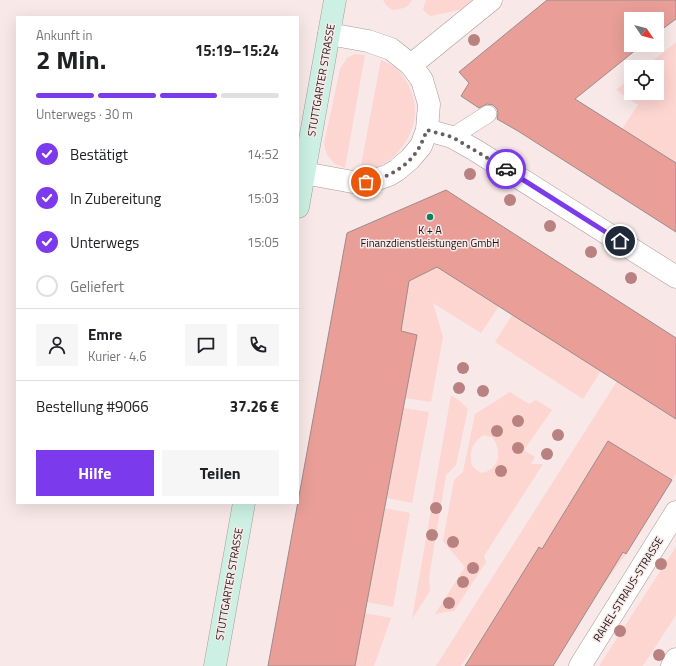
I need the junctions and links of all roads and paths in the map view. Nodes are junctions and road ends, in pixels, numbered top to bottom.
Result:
1 (335, 0) edge
2 (491, 0) edge
3 (329, 34) junction
4 (411, 65) junction
5 (488, 114) dead end
6 (427, 130) junction
7 (452, 137) junction
8 (304, 173) junction
9 (299, 201) edge
10 (676, 277) edge
11 (244, 504) edge
12 (676, 512) edge
13 (676, 659) edge
14 (215, 666) edge
15 (580, 666) edge
16 (672, 666) edge

1 - 3 main road, STUTTGARTER STRASSE
2 - 4 street
3 - 4 street
3 - 8 main road, STUTTGARTER STRASSE
4 - 6 street
5 - 7 lane
6 - 7 street
6 - 8 street
7 - 10 street
8 - 9 main road, STUTTGARTER STRASSE
11 - 14 main road, STUTTGARTER STRASSE
12 - 15 street, RAHEL-STRAUS-STRASSE
13 - 16 street

